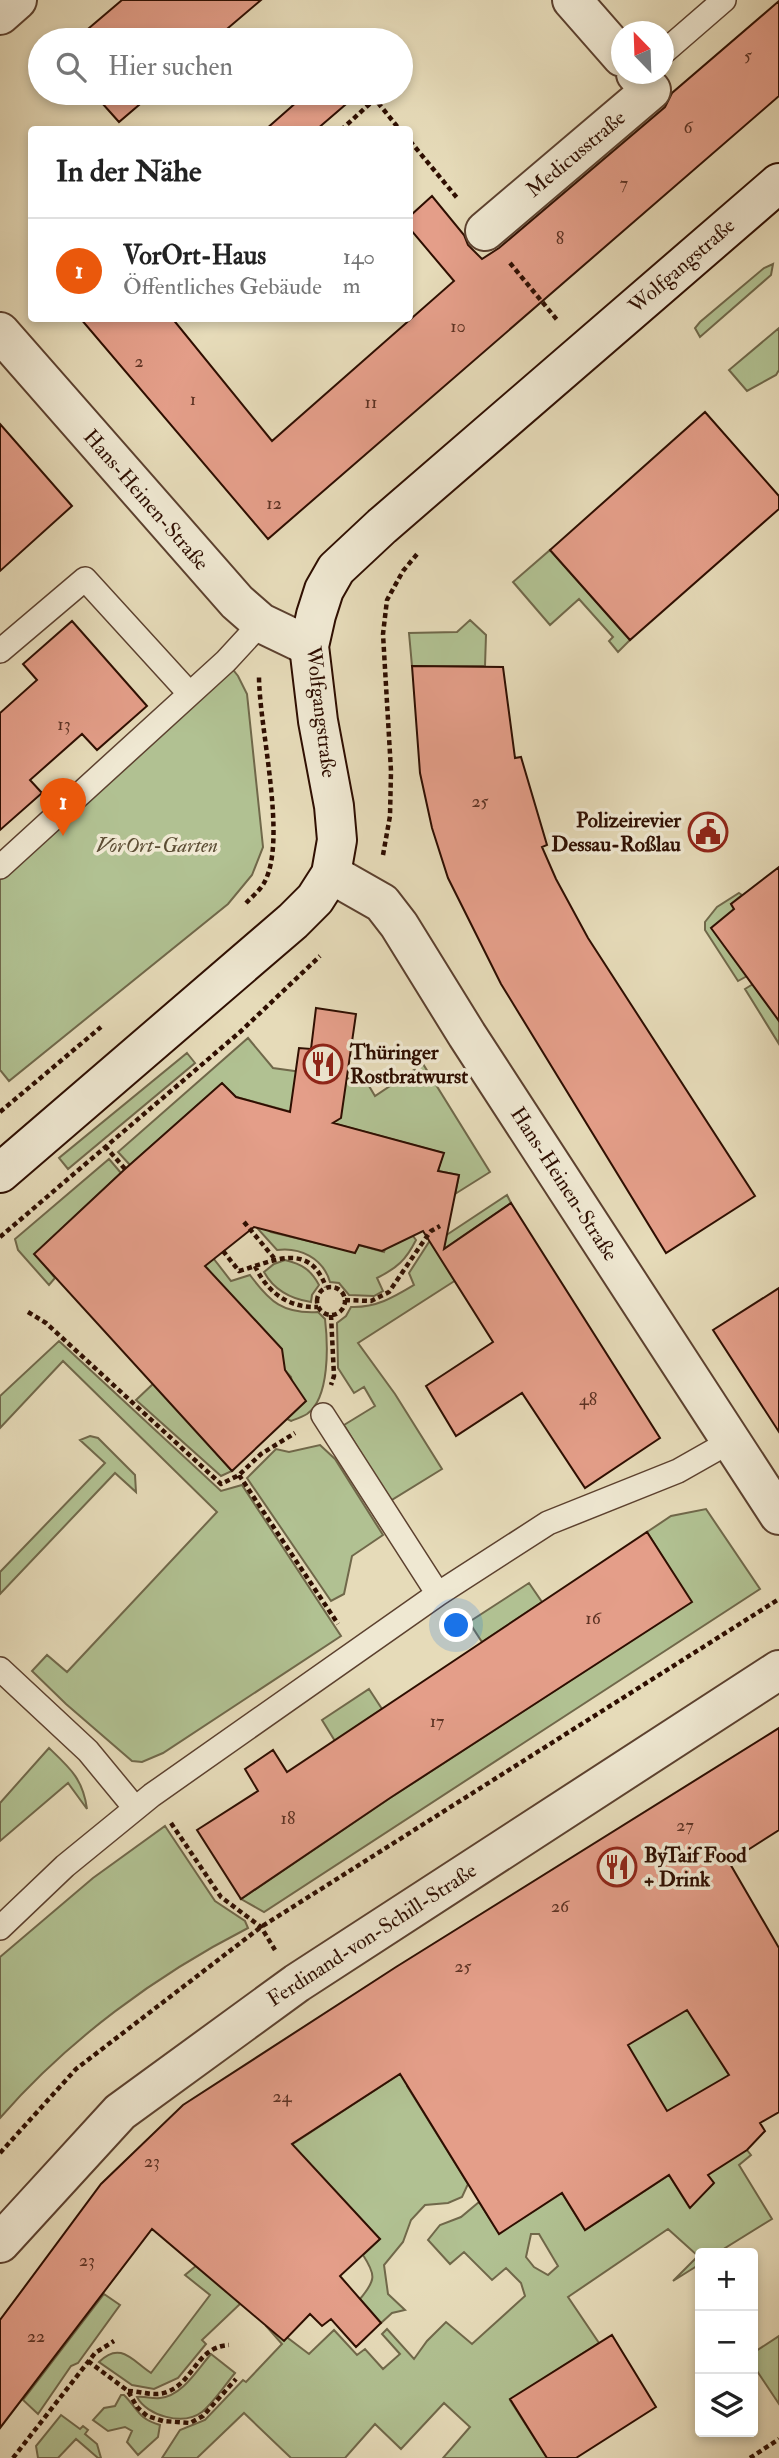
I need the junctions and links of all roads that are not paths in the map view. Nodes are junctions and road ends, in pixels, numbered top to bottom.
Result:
1 (18, 0) edge
2 (572, 0) edge
3 (724, 0) edge
4 (0, 15) edge
5 (611, 38) edge
6 (674, 39) edge
7 (647, 84) edge
8 (779, 183) edge
9 (485, 231) road end
10 (0, 332) edge
11 (261, 622) junction
12 (309, 646) junction
13 (0, 651) edge
14 (189, 693) junction
15 (0, 867) edge
16 (331, 874) junction
17 (0, 1173) edge
18 (323, 1415) road end
19 (731, 1441) junction
20 (779, 1515) edge
21 (438, 1594) junction
22 (0, 1669) edge
23 (779, 1670) edge
24 (143, 1802) junction
25 (0, 1928) edge
26 (0, 2243) edge

1 - 4 street
2 - 5 street
3 - 6 lane
7 - 9 street, Medicusstraße
8 - 12 street, Wolfgangstraße
10 - 11 street, Hans-Heinen-Straße
11 - 12 street, Hans-Heinen-Straße
11 - 14 lane
12 - 16 street, Wolfgangstraße
13 - 14 lane
14 - 15 lane
16 - 17 street, Wolfgangstraße
16 - 19 street, Hans-Heinen-Straße
18 - 21 lane
19 - 20 street, Hans-Heinen-Straße
19 - 21 lane
21 - 24 lane
22 - 24 lane
23 - 26 street, Ferdinand-von-Schill-Straße
24 - 25 lane

